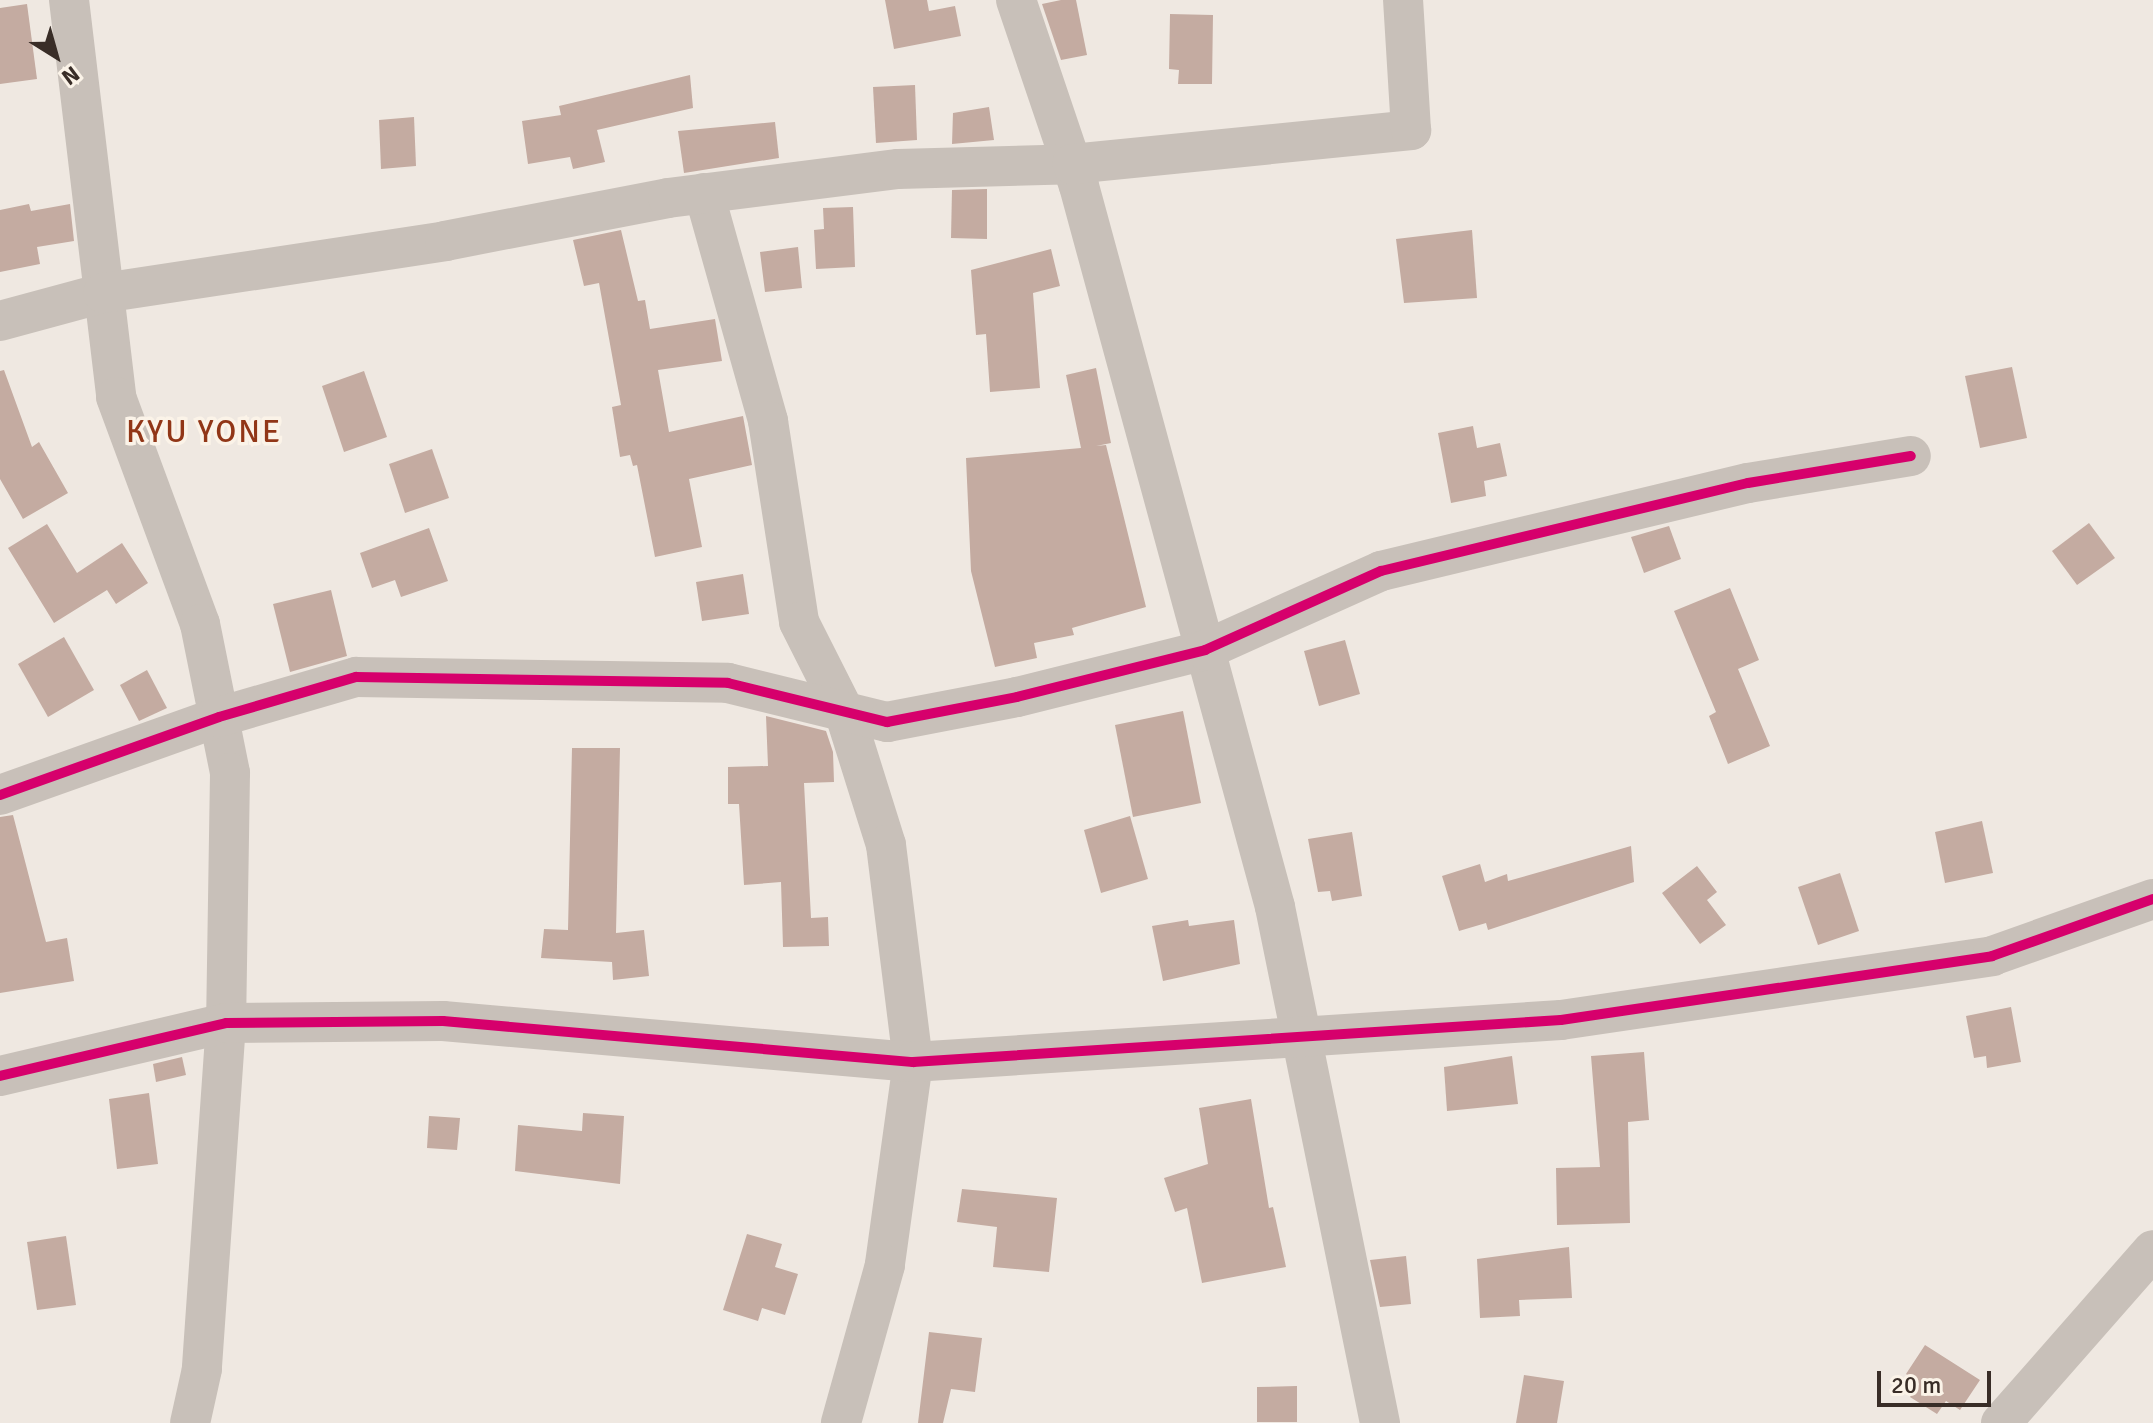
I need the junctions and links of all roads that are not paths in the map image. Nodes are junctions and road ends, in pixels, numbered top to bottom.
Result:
1 (69, 0) edge
2 (1016, 0) edge
3 (1403, 0) edge
4 (1072, 164) junction
5 (704, 193) junction
6 (103, 293) junction
7 (0, 321) edge
8 (1911, 456) dead end
9 (1205, 650) junction
10 (844, 711) junction
11 (219, 717) junction
12 (0, 795) edge
13 (2153, 899) edge
14 (226, 1023) junction
15 (1300, 1037) junction
16 (913, 1062) junction
17 (0, 1076) edge
18 (2153, 1250) edge
19 (190, 1423) edge
20 (841, 1423) edge
21 (1380, 1423) edge
22 (2001, 1423) edge

1 - 6 street
2 - 4 street
3 - 4 street
4 - 5 street
4 - 9 street
5 - 6 street
5 - 10 street
6 - 7 street
6 - 11 street
8 - 9 street
9 - 10 street
9 - 15 street
10 - 11 street
10 - 16 street
11 - 12 street
11 - 14 street
13 - 15 street
14 - 16 street
14 - 17 street
14 - 19 street
15 - 16 street
15 - 21 street
16 - 20 street
18 - 22 street

